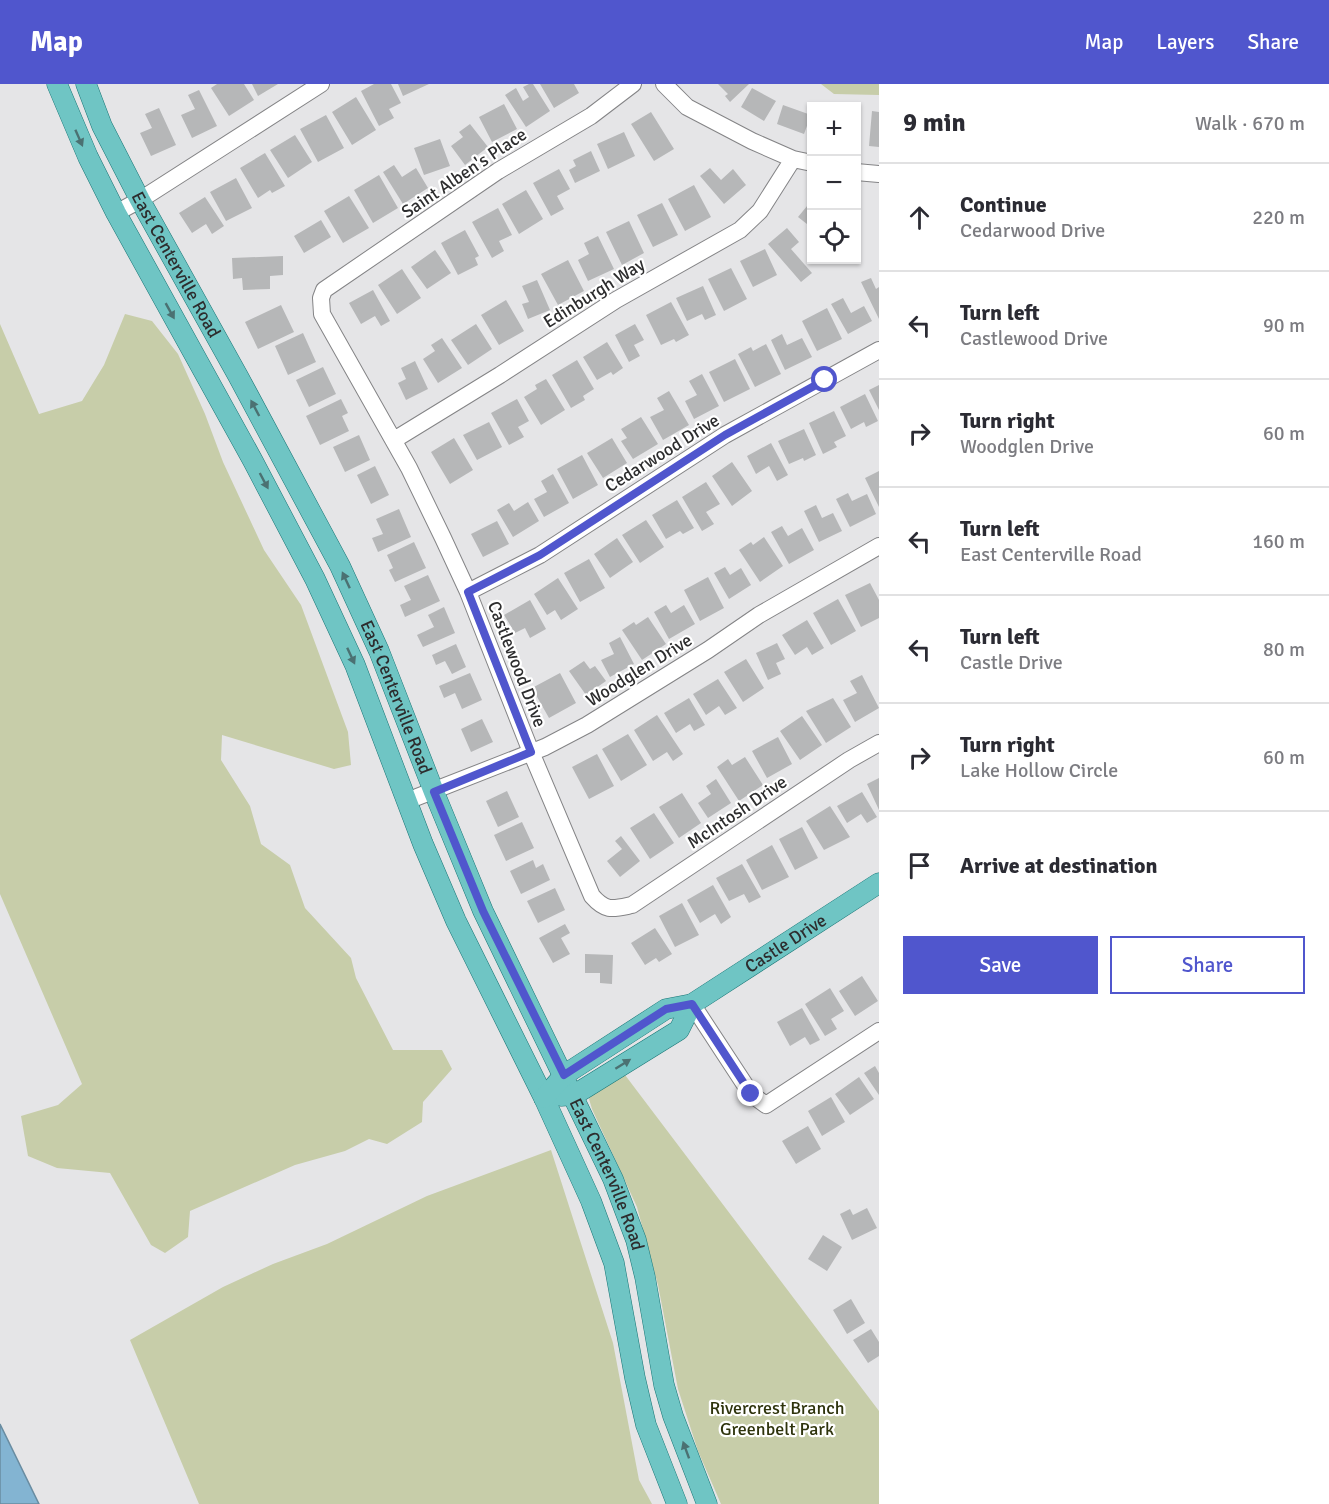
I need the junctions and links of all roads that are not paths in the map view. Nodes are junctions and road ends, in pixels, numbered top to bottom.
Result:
1 (57, 84) edge
2 (86, 84) edge
3 (321, 84) edge
4 (633, 84) edge
5 (664, 84) edge
6 (794, 159) junction
7 (807, 162) edge
8 (861, 172) edge
9 (879, 174) edge
10 (140, 200) junction
11 (116, 213) junction
12 (321, 298) joint
13 (879, 350) edge
14 (394, 440) junction
15 (879, 546) edge
16 (468, 592) junction
17 (879, 743) edge
18 (531, 752) junction
19 (434, 792) junction
20 (407, 801) junction
21 (879, 883) edge
22 (614, 909) joint
23 (692, 1004) junction
24 (879, 1031) edge
25 (564, 1075) junction
26 (573, 1095) junction
27 (544, 1098) junction
28 (677, 1504) edge
29 (707, 1504) edge

1 -> 11 main road, East Centerville Road
2 - 10 main road, East Centerville Road
3 - 10 street
4 - 12 street, Saint Alben's Place
5 - 6 street
6 - 7 street
6 - 14 street, Edinburgh Way
8 - 9 street
10 - 11 street
19 -> 10 main road, East Centerville Road
11 -> 20 main road, East Centerville Road
12 - 14 street, Castlewood Drive
13 - 16 street, Cedarwood Drive
14 - 16 street, Castlewood Drive
15 - 18 street, Woodglen Drive
16 - 18 street, Castlewood Drive
17 - 22 street, McIntosh Drive
18 - 19 street, Woodglen Drive
18 - 22 street, Castlewood Drive
19 - 20 street, Woodglen Drive
19 - 25 main road, East Centerville Road
20 - 27 main road, East Centerville Road
21 - 23 main road, Castle Drive
23 - 24 street
23 - 25 main road, Castle Drive
26 -> 23 main road, Castle Drive
25 - 26 main road, East Centerville Road
25 - 27 main road, Castle Drive
26 - 27 main road, Castle Drive
29 -> 26 main road, East Centerville Road
27 - 28 main road, East Centerville Road

